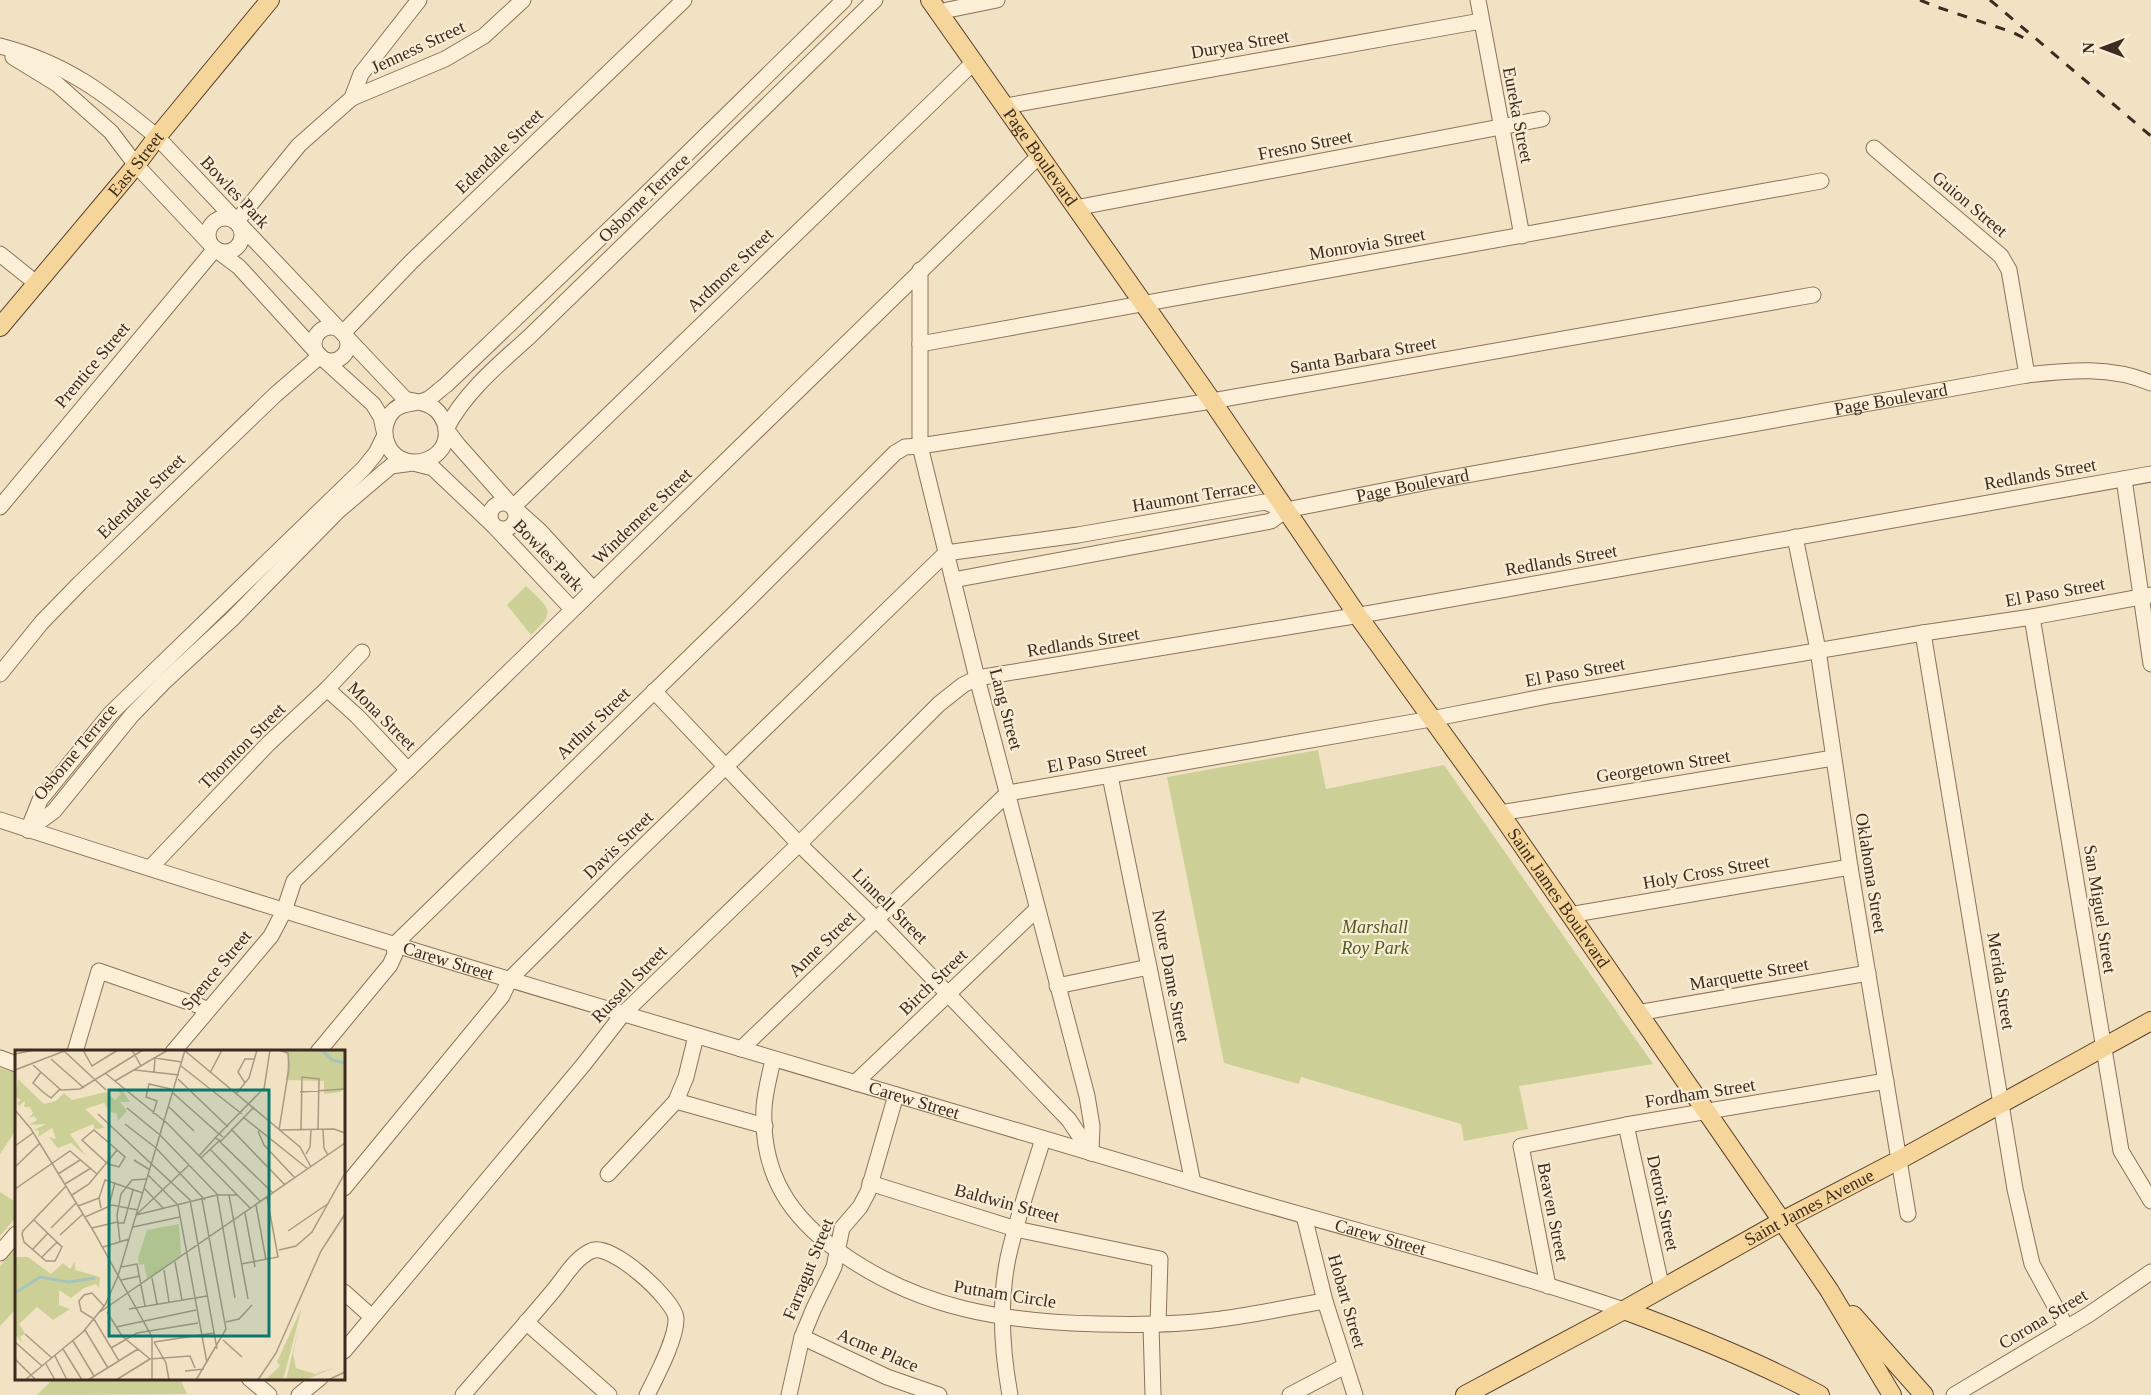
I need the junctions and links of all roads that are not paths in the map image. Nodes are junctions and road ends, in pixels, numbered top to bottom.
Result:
1 (270, 0) edge
2 (419, 0) edge
3 (523, 0) edge
4 (684, 0) edge
5 (844, 0) edge
6 (875, 0) edge
7 (997, 0) edge
8 (1478, 0) edge
9 (934, 6) edge
10 (828, 15) junction
11 (1481, 21) junction
12 (842, 31) junction
13 (0, 48) edge
14 (974, 62) junction
15 (747, 95) junction
16 (352, 98) junction
17 (1006, 106) junction
18 (760, 111) junction
19 (726, 115) junction
20 (1542, 119) dead end
21 (1501, 128) junction
22 (740, 131) junction
23 (156, 137) junction
24 (1874, 148) dead end
25 (1039, 156) junction
26 (136, 165) junction
27 (660, 180) junction
28 (1821, 181) dead end
29 (674, 196) junction
30 (638, 201) junction
31 (1075, 208) junction
32 (652, 217) junction
33 (236, 222) junction
34 (1522, 236) junction
35 (215, 249) junction
36 (0, 254) edge
37 (572, 264) junction
38 (921, 270) junction
39 (588, 280) junction
40 (552, 283) junction
41 (36, 284) junction
42 (1813, 295) dead end
43 (568, 300) junction
44 (1143, 303) junction
45 (0, 327) edge
46 (503, 330) junction
47 (344, 333) junction
48 (920, 344) junction
49 (519, 346) junction
50 (485, 347) junction
51 (320, 356) junction
52 (500, 363) junction
53 (2027, 375) junction
54 (2151, 383) edge
55 (1212, 401) junction
56 (413, 402) junction
57 (446, 429) junction
58 (385, 435) junction
59 (920, 446) junction
60 (413, 463) junction
61 (2151, 474) edge
62 (2124, 479) junction
63 (0, 507) edge
64 (513, 507) junction
65 (1287, 510) junction
66 (494, 526) junction
67 (1100, 531) junction
68 (1796, 537) junction
69 (1104, 551) junction
70 (946, 554) junction
71 (953, 580) junction
72 (593, 589) junction
73 (2145, 596) edge
74 (572, 609) junction
75 (1358, 615) junction
76 (2032, 617) junction
77 (1923, 633) junction
78 (1818, 650) junction
79 (362, 652) dead end
80 (2151, 664) edge
81 (0, 674) edge
82 (977, 678) junction
83 (327, 689) junction
84 (654, 691) junction
85 (1431, 719) junction
86 (1833, 758) junction
87 (727, 768) junction
88 (408, 770) junction
89 (1110, 776) junction
90 (1008, 793) junction
91 (1500, 813) junction
92 (0, 820) edge
93 (28, 830) junction
94 (799, 843) junction
95 (1850, 867) junction
96 (150, 868) junction
97 (1037, 909) junction
98 (284, 911) junction
99 (1569, 915) junction
100 (876, 918) junction
101 (394, 945) junction
102 (1149, 967) junction
103 (1868, 973) junction
104 (510, 980) junction
105 (1057, 986) junction
106 (948, 994) junction
107 (208, 1010) junction
108 (1637, 1013) junction
109 (623, 1014) junction
110 (2151, 1021) edge
111 (696, 1036) junction
112 (2102, 1048) junction
113 (741, 1049) junction
114 (76, 1050) edge
115 (175, 1050) edge
116 (320, 1050) edge
117 (0, 1058) edge
118 (774, 1059) junction
119 (15, 1064) edge
120 (1886, 1081) junction
121 (855, 1083) junction
122 (896, 1095) junction
123 (676, 1101) junction
124 (2000, 1104) junction
125 (1706, 1113) junction
126 (1626, 1125) junction
127 (765, 1126) junction
128 (1043, 1139) junction
129 (1521, 1146) joint
130 (1091, 1153) junction
131 (1899, 1160) junction
132 (608, 1174) dead end
133 (870, 1183) junction
134 (1193, 1183) junction
135 (345, 1187) edge
136 (2151, 1201) edge
137 (1908, 1215) dead end
138 (1304, 1216) junction
139 (1782, 1221) junction
140 (1016, 1229) junction
141 (15, 1235) edge
142 (836, 1250) junction
143 (0, 1253) edge
144 (2151, 1272) edge
145 (1548, 1286) junction
146 (1662, 1289) junction
147 (1829, 1290) junction
148 (345, 1293) edge
149 (1325, 1300) junction
150 (1624, 1310) junction
151 (372, 1317) junction
152 (1002, 1317) junction
153 (526, 1322) junction
154 (1154, 1325) junction
155 (2067, 1328) junction
156 (802, 1337) junction
157 (345, 1350) edge
158 (1345, 1366) junction
159 (251, 1380) edge
160 (318, 1380) edge
161 (269, 1395) edge
162 (299, 1395) edge
163 (463, 1395) edge
164 (609, 1395) edge
165 (647, 1395) edge
166 (789, 1395) edge
167 (939, 1395) edge
168 (1007, 1395) edge
169 (1153, 1395) edge
170 (1290, 1395) edge
171 (1355, 1395) edge
172 (1465, 1395) edge
173 (1820, 1395) edge
174 (1892, 1395) edge
175 (1924, 1395) edge
176 (1954, 1395) edge

1 - 23 main road, East Street
2 - 16 street
3 - 16 street, Jenness Street
4 - 47 street, Edendale Street
5 - 10 street, Osborne Terrace
6 - 12 street, Osborne Terrace
7 - 9 street
8 - 11 street, Eureka Street
9 - 14 main road, Page Boulevard
10 - 12 street
10 - 15 street, Osborne Terrace
11 - 17 street, Duryea Street
11 - 21 street, Eureka Street
12 - 18 street, Osborne Terrace
13 - 23 street, Bowles Park
13 - 26 street, Bowles Park
14 - 17 main road, Page Boulevard
14 - 64 street, Ardmore Street
15 - 18 street
15 - 19 street, Osborne Terrace
16 - 33 street
17 - 25 main road, Page Boulevard
18 - 22 street, Osborne Terrace
19 - 22 street
19 - 27 street, Osborne Terrace
20 - 21 street, Fresno Street
21 - 31 street, Fresno Street
21 - 34 street, Eureka Street
22 - 29 street, Osborne Terrace
23 - 26 main road, East Street
23 - 33 street, Bowles Park
24 - 53 street, Guion Street
25 - 31 main road, Page Boulevard
25 - 38 street, Windemere Street
26 - 35 street, Bowles Park
26 - 41 main road, East Street
27 - 29 street
27 - 30 street, Osborne Terrace
28 - 34 street, Monrovia Street
29 - 32 street, Osborne Terrace
30 - 32 street
30 - 37 street, Osborne Terrace
31 - 44 main road, Page Boulevard
32 - 39 street, Osborne Terrace
33 - 35 street
33 - 35 street
33 - 47 street, Bowles Park
34 - 44 street, Monrovia Street
35 - 51 street, Bowles Park
35 - 63 street, Prentice Street
36 - 41 street
37 - 39 street
37 - 40 street, Osborne Terrace
38 - 48 street, Lang Street
38 - 72 street, Windemere Street
39 - 43 street, Osborne Terrace
40 - 43 street
40 - 46 street, Osborne Terrace
41 - 45 main road, East Street
42 - 55 street, Santa Barbara Street
43 - 49 street, Osborne Terrace
44 - 48 street, Monrovia Street
44 - 55 main road, Page Boulevard
46 - 49 street
46 - 50 street, Osborne Terrace
47 - 51 street, Edendale Street
47 - 51 street
47 - 56 street, Bowles Park
48 - 59 street, Lang Street
49 - 52 street, Osborne Terrace
50 - 52 street
50 - 56 street, Osborne Terrace
51 - 58 street, Bowles Park
51 - 81 street, Edendale Street
52 - 57 street, Osborne Terrace
53 - 54 street, Page Boulevard
53 - 65 street, Page Boulevard
55 - 59 street, Santa Barbara Street
55 - 65 main road, Page Boulevard
56 - 57 street, Bowles Park
56 - 58 street
57 - 60 street
57 - 64 street, Bowles Park
58 - 60 street, Bowles Park
58 - 93 street, Osborne Terrace
59 - 70 street, Lang Street
59 - 84 street, Arthur Street
60 - 66 street, Bowles Park
60 - 93 street, Osborne Terrace
61 - 62 street, Redlands Street
62 - 68 street, Redlands Street
62 - 73 street
64 - 66 street, Ardmore Street
64 - 72 street, Bowles Park
65 - 67 street, Haumont Terrace
65 - 69 street, Haumont Terrace
65 - 75 main road, Saint James Boulevard
66 - 74 street, Bowles Park
67 - 69 street
67 - 70 street, Haumont Terrace
68 - 75 street, Redlands Street
68 - 78 street, Oklahoma Street
69 - 71 street, Haumont Terrace
70 - 71 street, Lang Street
70 - 87 street, Davis Street
71 - 82 street, Lang Street
72 - 74 street, Windemere Street
73 - 76 street, El Paso Street
73 - 80 street
74 - 88 street, Windemere Street
75 - 82 street, Redlands Street
75 - 85 main road, Saint James Boulevard
76 - 77 street, El Paso Street
76 - 112 street, San Miguel Street
77 - 78 street, El Paso Street
77 - 124 street, Merida Street
78 - 85 street, El Paso Street
78 - 86 street, Oklahoma Street
79 - 83 street, Thornton Street
82 - 90 street, Lang Street
82 - 94 street, Russell Street
83 - 88 street, Mona Street
83 - 96 street, Thornton Street
84 - 87 street, Linnell Street
84 - 101 street, Arthur Street
85 - 89 street, El Paso Street
85 - 91 main road, Saint James Boulevard
86 - 91 street, Georgetown Street
86 - 95 street, Oklahoma Street
87 - 94 street, Linnell Street
87 - 104 street, Davis Street
88 - 98 street, Windemere Street
89 - 90 street, El Paso Street
89 - 102 street, Notre Dame Street
90 - 97 street, Lang Street
90 - 100 street, Anne Street
91 - 99 main road, Saint James Boulevard
92 - 93 street, Carew Street
93 - 96 street, Carew Street
94 - 100 street, Linnell Street
94 - 109 street, Russell Street
95 - 99 street, Holy Cross Street
95 - 103 street, Oklahoma Street
96 - 98 street, Carew Street
97 - 105 street, Lang Street
97 - 106 street, Birch Street
98 - 101 street, Carew Street
98 - 107 street, Spence Street
99 - 108 main road, Saint James Boulevard
100 - 106 street, Linnell Street
100 - 113 street, Anne Street
101 - 104 street, Carew Street
101 - 116 street, Arthur Street
102 - 105 street
102 - 134 street, Notre Dame Street
103 - 108 street, Marquette Street
103 - 120 street, Oklahoma Street
104 - 109 street, Carew Street
104 - 135 street, Davis Street
105 - 130 street, Lang Street
106 - 121 street, Birch Street
106 - 130 street, Linnell Street
107 - 114 street
107 - 115 street, Spence Street
108 - 125 main road, Saint James Boulevard
109 - 111 street, Carew Street
109 - 151 street, Russell Street
110 - 112 main road, Saint James Avenue
111 - 113 street, Carew Street
111 - 123 street
112 - 124 main road, Saint James Avenue
112 - 136 street, San Miguel Street
113 - 118 street, Carew Street
117 - 119 street
118 - 121 street, Carew Street
118 - 127 street, Putnam Circle
120 - 125 street, Fordham Street
120 - 131 street, Oklahoma Street
121 - 122 street, Carew Street
122 - 128 street, Carew Street
122 - 133 street, Farragut Street
123 - 127 street
123 - 132 street
124 - 131 main road, Saint James Avenue
124 - 155 street, Merida Street
125 - 126 street, Fordham Street
125 - 139 main road, Saint James Boulevard
126 - 129 street, Fordham Street
126 - 146 street, Detroit Street
127 - 142 street, Putnam Circle
128 - 130 street, Carew Street
128 - 140 street
129 - 145 street, Beaven Street
130 - 134 street, Carew Street
131 - 137 street, Oklahoma Street
131 - 139 main road, Saint James Avenue
133 - 140 street, Baldwin Street
133 - 142 street, Farragut Street
134 - 138 street, Carew Street
138 - 145 street, Carew Street
138 - 149 street, Hobart Street
139 - 146 main road, Saint James Avenue
139 - 147 main road, Saint James Boulevard
140 - 152 street
140 - 154 street, Baldwin Street
141 - 143 street
142 - 152 street, Putnam Circle
142 - 156 street, Farragut Street
144 - 155 street, Corona Street
145 - 150 street, Carew Street
146 - 150 main road, Saint James Avenue
147 - 174 main road, Saint James Boulevard
147 - 175 main road, Saint James Boulevard
148 - 151 street
149 - 154 street, Putnam Circle
149 - 158 street, Hobart Street
150 - 172 main road, Saint James Avenue
150 - 173 main road, Carew Street
151 - 157 street, Russell Street
152 - 154 street, Putnam Circle
152 - 168 street
153 - 163 street
153 - 164 street
153 - 165 street
154 - 169 street
155 - 176 street, Corona Street
156 - 166 street, Farragut Street
156 - 167 street, Acme Place
158 - 170 street
158 - 171 street, Hobart Street
159 - 161 street
160 - 162 street

